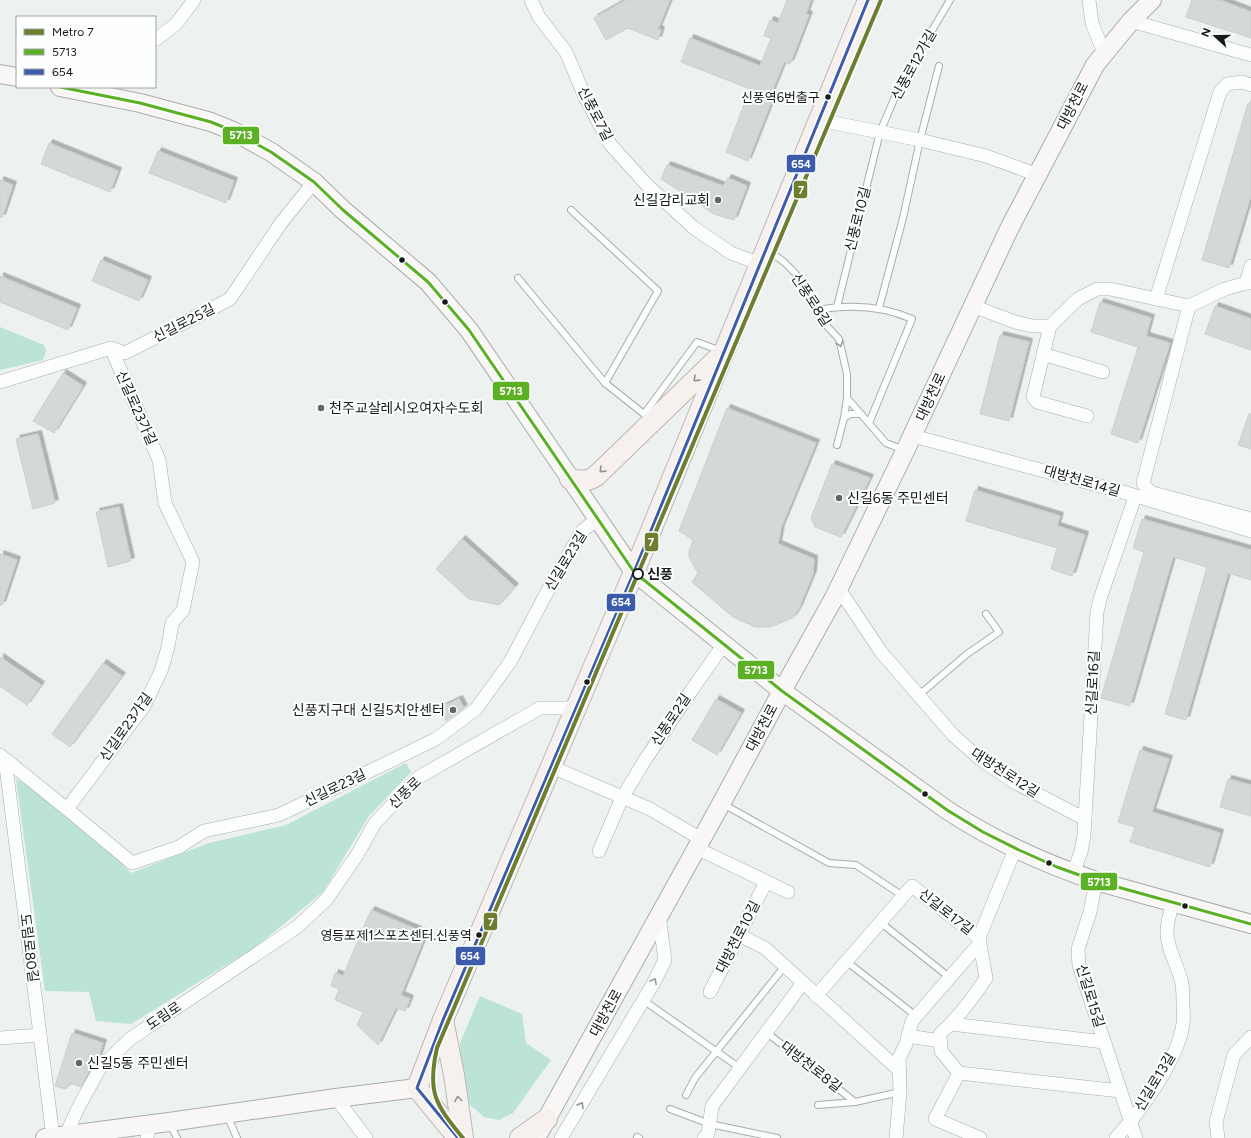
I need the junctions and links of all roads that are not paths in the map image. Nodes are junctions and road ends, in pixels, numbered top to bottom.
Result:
1 (194, 0) edge
2 (531, 0) edge
3 (868, 0) edge
4 (950, 0) edge
5 (1088, 0) edge
6 (1152, 0) edge
7 (1131, 21) junction
8 (156, 39) edge
9 (1104, 52) junction
10 (1251, 55) edge
11 (939, 66) dead end
12 (0, 74) edge
13 (16, 77) edge
14 (1251, 85) edge
15 (71, 88) edge
16 (103, 91) edge
17 (819, 120) junction
18 (880, 132) junction
19 (920, 140) junction
20 (1038, 174) junction
21 (314, 182) junction
22 (571, 210) dead end
23 (763, 256) junction
24 (1251, 266) edge
25 (518, 278) dead end
26 (1248, 283) edge
27 (1156, 299) junction
28 (837, 306) junction
29 (973, 306) junction
30 (1189, 306) junction
31 (879, 308) junction
32 (817, 310) junction
33 (1050, 326) junction
34 (111, 348) junction
35 (724, 352) junction
36 (1043, 354) junction
37 (1103, 372) dead end
38 (0, 382) edge
39 (605, 383) junction
40 (847, 398) junction
41 (861, 414) junction
42 (1088, 416) dead end
43 (844, 418) junction
44 (869, 423) junction
45 (909, 443) junction
46 (837, 445) dead end
47 (570, 479) junction
48 (1135, 497) junction
49 (596, 519) junction
50 (1251, 519) edge
51 (1251, 531) edge
52 (634, 572) junction
53 (839, 589) junction
54 (986, 614) dead end
55 (724, 644) junction
56 (782, 690) junction
57 (919, 695) junction
58 (577, 708) junction
59 (3, 757) edge
60 (552, 767) junction
61 (622, 798) junction
62 (721, 804) junction
63 (67, 809) junction
64 (1085, 819) junction
65 (699, 844) junction
66 (1015, 849) junction
67 (599, 851) dead end
68 (1073, 874) junction
69 (1096, 881) junction
70 (766, 882) junction
71 (788, 892) dead end
72 (903, 896) junction
73 (1173, 902) junction
74 (659, 916) junction
75 (880, 922) junction
76 (1251, 924) edge
77 (296, 927) joint
78 (739, 935) junction
79 (979, 938) junction
80 (846, 961) junction
81 (784, 967) junction
82 (950, 977) junction
83 (802, 984) junction
84 (710, 992) dead end
85 (816, 996) junction
86 (643, 1000) junction
87 (916, 1016) junction
88 (443, 1020) junction
89 (951, 1024) junction
90 (766, 1032) junction
91 (40, 1035) junction
92 (908, 1036) junction
93 (0, 1038) edge
94 (1251, 1038) edge
95 (940, 1041) junction
96 (1104, 1042) junction
97 (717, 1051) junction
98 (740, 1068) junction
99 (900, 1071) junction
100 (959, 1073) junction
101 (417, 1088) junction
102 (1120, 1091) junction
103 (900, 1092) junction
104 (686, 1095) dead end
105 (336, 1098) junction
106 (855, 1102) junction
107 (818, 1105) dead end
108 (670, 1110) dead end
109 (226, 1114) junction
110 (547, 1119) junction
111 (1131, 1122) junction
112 (710, 1124) junction
113 (173, 1130) edge
114 (148, 1131) edge
115 (54, 1137) edge
116 (237, 1138) edge
117 (366, 1138) edge
118 (458, 1138) edge
119 (463, 1138) edge
120 (520, 1138) edge
121 (536, 1138) edge
122 (561, 1138) edge
123 (704, 1138) edge
124 (777, 1138) edge
125 (896, 1138) edge
126 (977, 1138) edge
127 (1116, 1138) edge
128 (1136, 1138) edge
129 (1218, 1138) edge

1 - 8 street
2 - 23 street, 신풍로7길
3 - 17 main road
4 - 18 lane, 신풍로12가길
5 - 9 street
6 - 7 main road, 대방천로
7 - 9 main road, 대방천로
7 - 10 street
9 - 20 main road, 대방천로
11 - 19 lane
12 - 13 main road
14 - 27 street
15 - 16 main road
16 - 21 main road
17 - 18 street
17 - 23 main road
18 - 19 street
18 - 28 lane, 신풍로10길
19 - 20 street
19 - 31 lane
20 - 29 main road, 대방천로
21 - 34 street, 신길로25길
21 - 47 main road
22 - 39 lane
23 - 32 lane, 신풍로8길
23 - 35 main road
24 - 26 street
25 - 39 lane
26 - 30 street
27 - 30 street
27 - 33 street
28 - 31 lane
28 - 32 lane
29 - 33 street
29 - 45 main road, 대방천로
30 - 50 street
31 - 44 lane
32 -> 40 lane, 신풍로8길
33 - 36 street
34 - 38 street, 신길로25길
34 - 63 street, 신길로23가길
35 - 39 lane
35 -> 47 main road
35 - 52 main road
36 - 37 street
36 - 42 street
40 - 41 lane
40 - 43 lane, 신풍로8길
41 - 43 lane
41 - 44 lane
43 - 46 lane, 신풍로8길
44 - 45 lane
45 - 48 street, 대방천로14길
45 - 53 main road, 대방천로
47 - 49 main road
48 - 51 street, 대방천로14길
48 - 64 street, 신길로16길
49 - 52 main road
49 - 63 street, 신길로23길
52 - 55 main road
52 - 58 main road
53 - 56 main road, 대방천로
53 - 57 street, 대방천로12길
54 - 57 lane
55 - 56 main road
55 - 61 street, 신풍로2길
56 - 62 main road, 대방천로
56 - 66 main road
57 - 64 street, 대방천로12길
58 - 60 main road
58 - 77 street, 신풍로
59 - 63 street, 신길로23길
59 - 91 street, 도림로80길
60 - 61 street
60 - 88 main road
61 - 65 street
61 - 67 street, 신풍로2길
62 - 65 main road, 대방천로
62 - 72 lane
64 - 68 street, 신길로16길
65 - 70 street
65 - 74 main road, 대방천로
66 - 68 main road
66 - 79 street, 신길로17길
68 - 69 main road
69 - 73 main road
69 - 96 street, 신길로15길
70 - 71 street
70 - 78 street, 대방천로10길
72 - 75 street, 신길로17길
72 - 79 street, 신길로17길
73 - 76 main road
73 - 111 street, 신길로13길
86 -> 74 street
74 - 110 main road, 대방천로
75 - 80 street, 신길로17길
75 - 82 lane
77 - 115 street, 도림로
78 - 81 street
78 - 84 street, 대방천로10길
79 - 82 street, 신길로17길
79 - 89 street, 신길로17길
80 - 85 street, 신길로17길
80 - 87 lane
81 - 83 street
81 - 97 lane
82 - 87 street, 신길로17길
83 - 85 street
83 - 90 street, 대방천로8길
85 - 99 street
86 - 97 lane, 대방천로
122 -> 86 street
87 - 92 street, 신길로17길
88 - 101 main road
119 -> 88 main road
89 - 95 street, 신길로17길
89 - 96 street, 신길로15길
90 - 98 street, 대방천로8길
90 - 106 lane, 대방천로8길
91 - 93 street
91 - 115 street, 도림로80길
92 - 95 street
92 - 99 street, 신길로17길
94 - 129 street
95 - 100 street
96 - 102 street, 신길로15길
97 - 98 lane, 대방천로
97 - 104 lane
98 - 112 street, 대방천로8길
99 - 103 street, 신길로17길
100 - 102 street
100 - 126 street
101 - 105 main road
101 - 118 main road
102 - 111 street, 신길로15길
103 - 106 lane
103 - 125 street, 신길로17길
105 - 109 main road
105 - 117 street
106 - 107 lane
108 - 112 lane
109 - 113 main road
109 - 116 lane
110 - 120 main road
110 - 121 main road, 대방천로
111 - 127 street, 신길로13길
111 - 128 street, 신길로15길
112 - 123 street, 대방천로8길
112 - 124 lane
113 - 114 main road
114 - 115 main road

